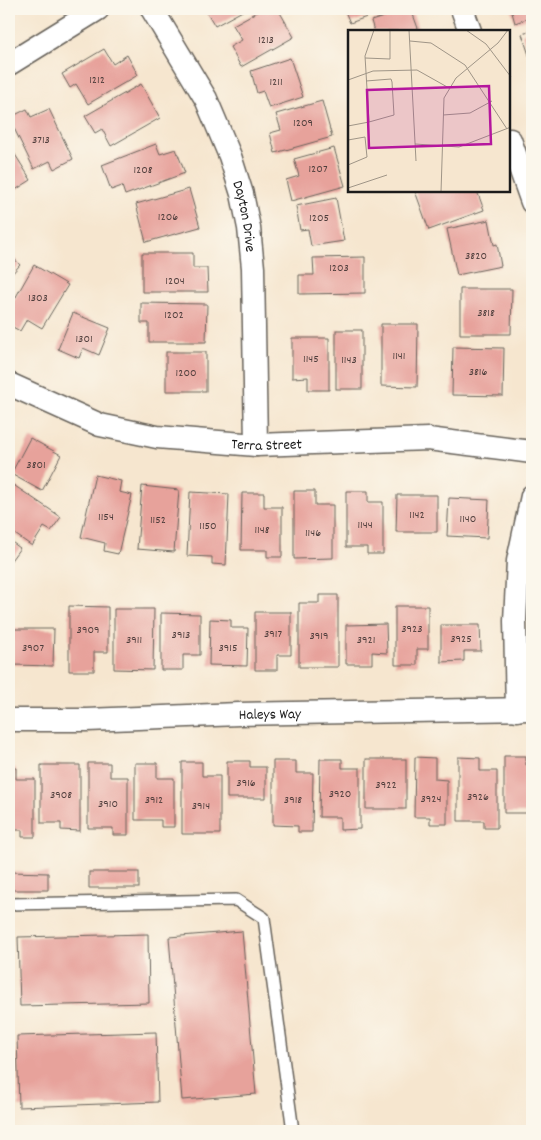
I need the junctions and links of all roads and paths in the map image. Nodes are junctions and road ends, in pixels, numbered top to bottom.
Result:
1 (98, 9) edge
2 (152, 9) edge
3 (462, 9) edge
4 (470, 30) edge
5 (9, 64) edge
6 (511, 143) edge
7 (532, 202) edge
8 (9, 384) edge
9 (256, 445) junction
10 (532, 452) edge
11 (532, 496) edge
12 (525, 709) edge
13 (9, 720) edge
14 (9, 904) edge
15 (293, 1131) edge

1 - 5 street
2 - 9 street, Dayton Drive
3 - 4 street
6 - 7 street
8 - 9 street, Terra Street
9 - 10 street, Terra Street
11 - 12 street
12 - 13 street, Haleys Way
14 - 15 lane

